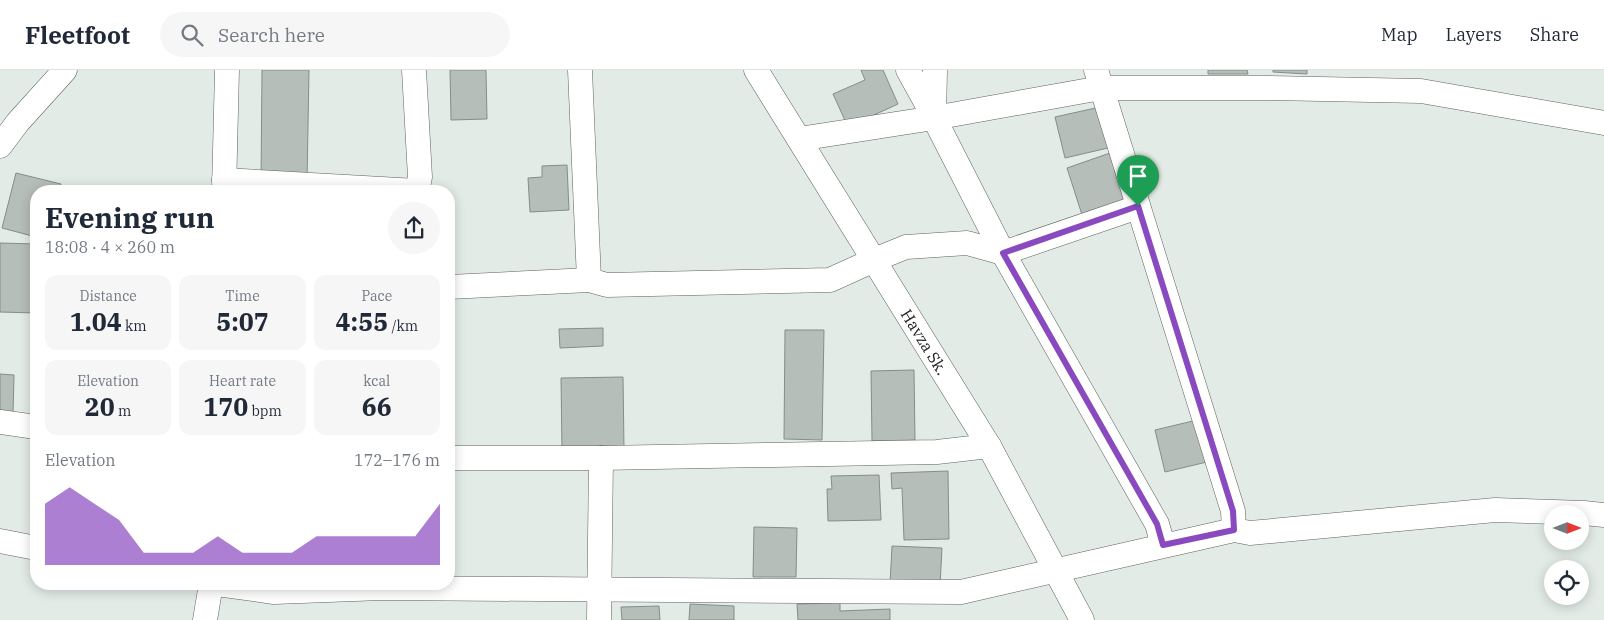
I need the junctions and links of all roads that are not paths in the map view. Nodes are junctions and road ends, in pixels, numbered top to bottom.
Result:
1 (65, 70) edge
2 (227, 70) edge
3 (414, 70) edge
4 (580, 70) edge
5 (756, 70) edge
6 (908, 70) edge
7 (935, 70) edge
8 (1098, 79) edge
9 (1268, 79) edge
10 (934, 118) junction
11 (1604, 123) edge
12 (799, 139) junction
13 (0, 146) edge
14 (224, 185) edge
15 (418, 185) edge
16 (1138, 206) junction
17 (1003, 253) junction
18 (874, 260) junction
19 (589, 280) junction
20 (455, 287) edge
21 (0, 422) edge
22 (30, 426) edge
23 (989, 446) junction
24 (455, 458) edge
25 (601, 458) junction
26 (1604, 516) edge
27 (1234, 530) junction
28 (0, 541) edge
29 (1163, 545) junction
30 (30, 547) edge
31 (1056, 570) junction
32 (455, 587) edge
33 (599, 589) junction
34 (210, 590) edge
35 (260, 590) edge
36 (310, 590) edge
37 (206, 620) edge
38 (599, 620) edge
39 (1082, 620) edge

1 - 13 street
2 - 14 street
3 - 15 street
4 - 19 street
5 - 12 street, Havza Sk.
6 - 10 street
7 - 10 street
8 - 9 street
8 - 10 street
8 - 16 street
9 - 11 street
10 - 12 street
10 - 17 street
12 - 18 street, Havza Sk.
16 - 17 street
16 - 27 street
17 - 18 street
17 - 29 street
18 - 19 street
18 - 23 street, Havza Sk.
19 - 20 street
21 - 22 street
23 - 25 street
23 - 31 street, Havza Sk.
24 - 25 street
25 - 33 street
26 - 27 street
27 - 29 street
28 - 30 street
29 - 31 street
31 - 33 street
31 - 39 street, Havza Sk.
32 - 33 street
33 - 38 street
34 - 37 street
35 - 36 street

